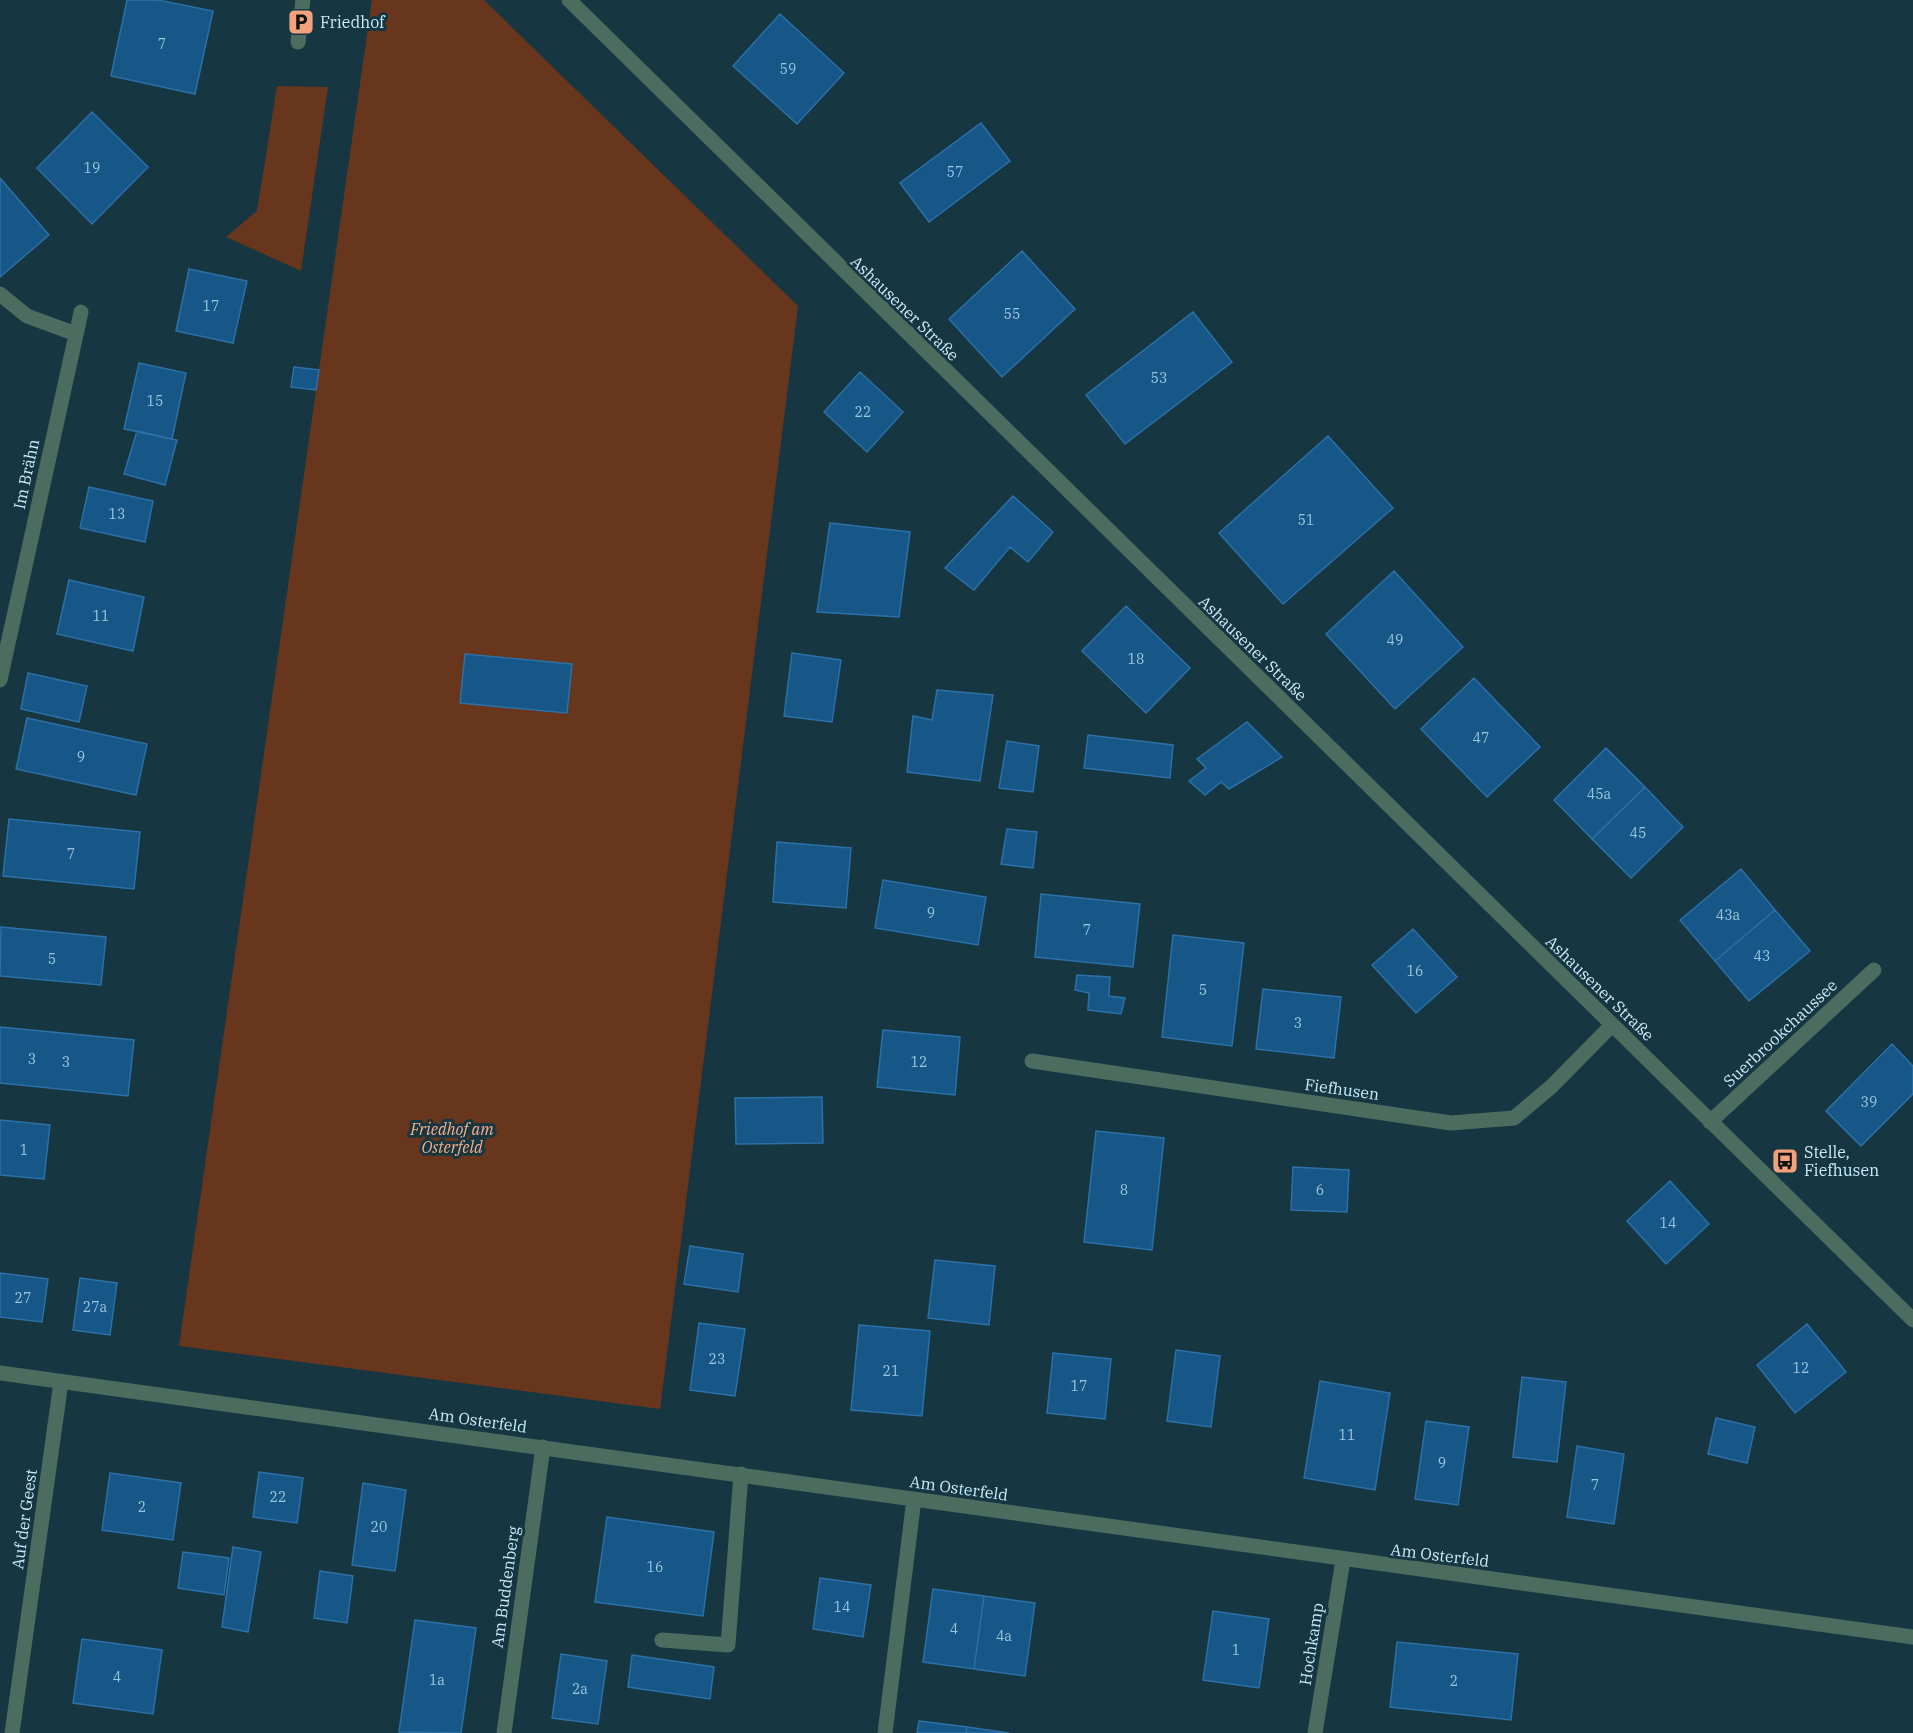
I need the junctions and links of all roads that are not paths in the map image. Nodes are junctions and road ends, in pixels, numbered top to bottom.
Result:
1 (303, 0) edge
2 (569, 0) edge
3 (298, 42) dead end
4 (0, 294) edge
5 (81, 312) dead end
6 (76, 334) junction
7 (0, 680) edge
8 (1874, 970) dead end
9 (1612, 1025) junction
10 (1032, 1061) dead end
11 (1710, 1122) junction
12 (1913, 1320) edge
13 (0, 1373) edge
14 (61, 1382) junction
15 (543, 1447) junction
16 (741, 1474) junction
17 (914, 1500) junction
18 (1343, 1560) junction
19 (1913, 1637) edge
20 (662, 1640) dead end
21 (12, 1733) edge
22 (504, 1733) edge
23 (885, 1733) edge
24 (1315, 1733) edge

1 - 3 street
2 - 9 street, Ashausener Straße
4 - 6 street
5 - 6 street, Im Brähn
6 - 7 street, Im Brähn
8 - 11 street, Suerbrookchaussee
9 - 10 street, Fiefhusen
9 - 11 street, Ashausener Straße
11 - 12 street, Ashausener Straße
13 - 14 street, Am Osterfeld
14 - 15 street, Am Osterfeld
14 - 21 street, Auf der Geest
15 - 16 street, Am Osterfeld
15 - 22 street, Am Buddenberg
16 - 17 street, Am Osterfeld
16 - 20 street
17 - 18 street, Am Osterfeld
17 - 23 street
18 - 19 street, Am Osterfeld
18 - 24 street, Hochkamp

